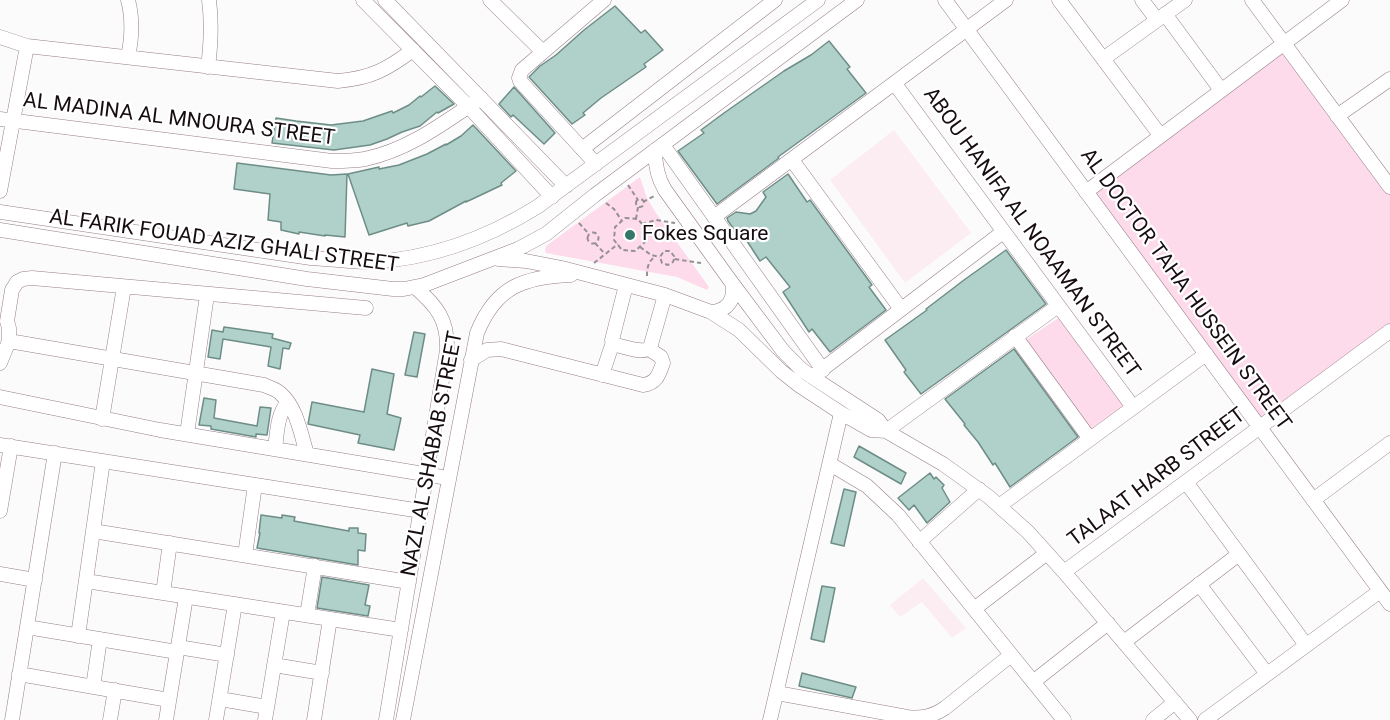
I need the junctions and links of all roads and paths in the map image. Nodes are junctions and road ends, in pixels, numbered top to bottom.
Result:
1 (128, 0) edge
2 (208, 0) edge
3 (363, 0) edge
4 (385, 0) edge
5 (490, 0) edge
6 (604, 0) edge
7 (775, 0) edge
8 (818, 0) edge
9 (857, 0) edge
10 (945, 0) edge
11 (1006, 0) edge
12 (1059, 0) edge
13 (1142, 0) edge
14 (1185, 0) edge
15 (1252, 0) edge
16 (1342, 0) edge
17 (805, 5) edge
18 (1161, 17) junction
19 (967, 29) junction
20 (0, 38) edge
21 (1284, 43) junction
22 (27, 46) junction
23 (413, 50) junction
24 (543, 52) junction
25 (128, 57) junction
26 (1103, 59) junction
27 (208, 67) junction
28 (1390, 79) edge
29 (895, 84) junction
30 (1221, 90) junction
31 (481, 98) junction
32 (468, 106) junction
33 (631, 111) junction
34 (1337, 116) junction
35 (7, 120) edge
36 (645, 128) junction
37 (1161, 135) junction
38 (659, 147) junction
39 (582, 149) junction
40 (792, 160) junction
41 (596, 164) junction
42 (622, 175) junction
43 (566, 186) junction
44 (1390, 187) edge
45 (0, 191) edge
46 (1086, 192) junction
47 (595, 195) junction
48 (552, 196) junction
49 (638, 200) junction
50 (638, 207) junction
51 (0, 212) edge
52 (572, 214) junction
53 (714, 217) junction
54 (636, 219) junction
55 (622, 221) junction
56 (642, 224) junction
57 (693, 228) junction
58 (0, 230) edge
59 (1003, 232) junction
60 (589, 234) junction
61 (596, 243) junction
62 (618, 244) junction
63 (640, 247) junction
64 (245, 248) junction
65 (605, 255) junction
66 (656, 256) junction
67 (660, 256) junction
68 (311, 258) junction
69 (490, 259) junction
70 (675, 259) junction
71 (718, 263) junction
72 (238, 268) junction
73 (585, 274) junction
74 (307, 279) junction
75 (732, 283) junction
76 (626, 285) junction
77 (121, 286) junction
78 (415, 287) junction
79 (650, 291) junction
80 (207, 295) junction
81 (665, 295) junction
82 (1058, 306) junction
83 (366, 308) dead end
84 (901, 309) junction
85 (711, 312) junction
86 (1389, 334) edge
87 (1015, 336) junction
88 (9, 341) junction
89 (613, 342) junction
90 (649, 350) junction
91 (1206, 354) junction
92 (109, 358) junction
93 (471, 360) junction
94 (0, 363) edge
95 (818, 373) junction
96 (196, 374) junction
97 (602, 375) junction
98 (800, 386) junction
99 (0, 397) edge
100 (288, 402) junction
101 (1133, 407) junction
102 (841, 413) junction
103 (99, 418) junction
104 (1260, 427) junction
105 (886, 431) junction
106 (187, 434) junction
107 (1090, 439) junction
108 (5, 446) edge
109 (1389, 447) edge
110 (275, 449) junction
111 (55, 453) junction
112 (307, 454) junction
113 (103, 461) junction
114 (830, 464) junction
115 (427, 474) junction
116 (448, 478) junction
117 (1186, 482) junction
118 (255, 485) junction
119 (978, 489) junction
120 (1313, 500) junction
121 (999, 506) junction
122 (0, 511) edge
123 (421, 511) junction
124 (93, 531) junction
125 (919, 542) junction
126 (170, 543) junction
127 (1047, 553) junction
128 (1239, 554) junction
129 (245, 555) junction
130 (315, 566) junction
131 (1064, 572) junction
132 (0, 574) edge
133 (35, 580) junction
134 (86, 581) junction
135 (409, 582) junction
136 (1199, 584) junction
137 (1380, 591) junction
138 (163, 593) junction
139 (186, 597) junction
140 (235, 604) junction
141 (1390, 604) edge
142 (974, 609) junction
143 (283, 612) junction
144 (307, 615) junction
145 (330, 619) junction
146 (1107, 623) junction
147 (27, 627) junction
148 (401, 630) junction
149 (78, 636) junction
150 (100, 639) junction
151 (1124, 642) junction
152 (1306, 645) junction
153 (177, 649) junction
154 (227, 655) junction
155 (1011, 655) junction
156 (274, 665) junction
157 (322, 673) junction
158 (19, 674) junction
159 (1267, 674) junction
160 (1033, 682) junction
161 (93, 687) junction
162 (115, 690) junction
163 (777, 693) junction
164 (220, 699) junction
165 (169, 700) junction
166 (1175, 702) junction
167 (266, 713) edge
168 (934, 717) edge
169 (12, 720) edge
170 (110, 720) edge
171 (166, 720) edge
172 (216, 720) edge
173 (314, 720) edge
174 (386, 720) edge
175 (403, 720) edge
176 (770, 720) edge
177 (1064, 720) edge
178 (1153, 720) edge
179 (1190, 720) edge
180 (1205, 720) edge

1 - 25 street
2 - 27 street
3 - 23 street
4 - 31 street
5 - 24 street
6 - 24 street
7 - 33 street
8 - 17 street, AL FARIK FOUAD AZIZ GHALI STREET
9 - 38 street, AL FARIK FOUAD AZIZ GHALI STREET
10 - 19 street, AL DOCTOR TAHA HUSSEIN STREET
11 - 19 street
12 - 26 street
13 - 18 street
14 - 18 street
15 - 21 street
16 - 21 street
17 - 36 street, AL FARIK FOUAD AZIZ GHALI STREET
18 - 26 street
18 - 30 street
19 - 29 street
19 - 46 street, AL DOCTOR TAHA HUSSEIN STREET
20 - 22 street
21 - 30 street
21 - 34 street
22 - 25 street
22 - 35 street
23 - 27 street
23 - 32 street
24 - 39 street
25 - 27 street
26 - 37 street
28 - 34 street
29 - 40 street
29 - 59 street, ABOU HANIFA AL NOAAMAN STREET
30 - 37 street
31 - 32 street, AL MADINA AL MNOURA STREET
31 - 43 street
32 - 35 street, AL MADINA AL MNOURA STREET
32 - 48 street
33 - 36 street
33 - 39 street
34 - 44 street
35 - 45 street
36 - 41 street, AL FARIK FOUAD AZIZ GHALI STREET
37 - 46 street
38 - 42 street, AL FARIK FOUAD AZIZ GHALI STREET
38 - 53 street
38 - 57 street
39 - 41 street
40 - 53 street
40 - 84 street
41 - 43 street, AL FARIK FOUAD AZIZ GHALI STREET
42 - 47 street, AL FARIK FOUAD AZIZ GHALI STREET
42 - 49 path
43 - 48 street, AL FARIK FOUAD AZIZ GHALI STREET
46 - 91 street, AL DOCTOR TAHA HUSSEIN STREET
47 - 52 street, AL FARIK FOUAD AZIZ GHALI STREET
47 - 55 path
48 - 68 street, AL FARIK FOUAD AZIZ GHALI STREET
49 - 50 path
49 - 50 path
50 - 54 path
51 - 64 street, AL FARIK FOUAD AZIZ GHALI STREET
52 - 60 path
52 - 69 street, AL FARIK FOUAD AZIZ GHALI STREET
53 - 95 street
54 - 55 path
54 - 56 path
55 - 62 path
56 - 57 path
56 - 63 path
57 - 71 street
58 - 72 street, AL FARIK FOUAD AZIZ GHALI STREET
59 - 82 street, ABOU HANIFA AL NOAAMAN STREET
59 - 84 street
60 - 61 path
60 - 61 path
61 - 65 path
62 - 63 path
62 - 65 path
63 - 66 path
64 - 68 street, AL FARIK FOUAD AZIZ GHALI STREET
64 - 72 street
65 - 73 path
66 - 67 path
66 - 79 path
67 - 70 path
67 - 70 path
68 - 74 street
69 - 73 street
69 - 78 street, AL FARIK FOUAD AZIZ GHALI STREET
70 - 71 path
71 - 75 street
72 - 74 street, AL FARIK FOUAD AZIZ GHALI STREET
73 - 76 street
73 - 93 street, NAZL AL SHABAB STREET
74 - 78 street, AL FARIK FOUAD AZIZ GHALI STREET
75 - 85 street
75 - 95 street
76 - 79 street
76 - 89 street
77 - 80 street
77 - 88 street
77 - 92 street
78 - 115 street, NAZL AL SHABAB STREET
79 - 81 street
80 - 83 street
80 - 96 street
81 - 85 street
81 - 90 street
82 - 87 street
82 - 101 street, ABOU HANIFA AL NOAAMAN STREET
84 - 95 street
85 - 98 street
86 - 104 street, TALAAT HARB STREET
87 - 105 street
87 - 107 street
88 - 92 street
88 - 94 street
89 - 90 street
89 - 97 street
90 - 97 street
91 - 101 street
91 - 104 street, AL DOCTOR TAHA HUSSEIN STREET
92 - 96 street
92 - 103 street
93 - 97 street
93 - 116 street, NAZL AL SHABAB STREET
95 - 98 street
95 - 105 street
96 - 100 street
96 - 106 street
98 - 102 street
99 - 103 street
100 - 110 street
100 - 112 street
101 - 107 street
102 - 105 street
102 - 114 street
103 - 106 street
104 - 117 street, TALAAT HARB STREET
104 - 120 street, AL DOCTOR TAHA HUSSEIN STREET
105 - 119 street
106 - 110 street
107 - 121 street
108 - 111 street, NAZL AL SHABAB STREET
108 - 122 street
109 - 120 street
110 - 112 street
111 - 113 street, NAZL AL SHABAB STREET
111 - 133 street
112 - 115 street
113 - 118 street, NAZL AL SHABAB STREET
113 - 124 street
114 - 125 street
114 - 163 street
115 - 116 street
115 - 123 street, NAZL AL SHABAB STREET
116 - 175 street, NAZL AL SHABAB STREET
117 - 128 street
117 - 131 street, TALAAT HARB STREET
118 - 123 street, NAZL AL SHABAB STREET
118 - 129 street
119 - 121 street
119 - 125 street
120 - 137 street, AL DOCTOR TAHA HUSSEIN STREET
121 - 127 street
123 - 135 street, NAZL AL SHABAB STREET
124 - 126 street
124 - 134 street
125 - 142 street
126 - 129 street
126 - 138 street
127 - 131 street
127 - 142 street
128 - 136 street
128 - 152 street
129 - 130 street
130 - 135 street
130 - 144 street
131 - 146 street
132 - 133 street
133 - 147 street
134 - 138 street
134 - 149 street
135 - 148 street, NAZL AL SHABAB STREET
136 - 151 street
136 - 159 street
137 - 141 street, AL DOCTOR TAHA HUSSEIN STREET
137 - 152 street
138 - 139 street
139 - 140 street
139 - 153 street
140 - 143 street
140 - 154 street
142 - 155 street
143 - 144 street
143 - 156 street
144 - 145 street
145 - 148 street
145 - 157 street
146 - 151 street
146 - 160 street
147 - 149 street
147 - 158 street
148 - 174 street, NAZL AL SHABAB STREET
149 - 150 street
150 - 153 street
150 - 161 street
151 - 166 street
152 - 159 street
153 - 154 street
153 - 165 street
154 - 164 street
155 - 160 street
155 - 168 street
156 - 157 street
156 - 167 street
157 - 173 street
158 - 161 street
158 - 169 street
159 - 180 street
160 - 177 street
161 - 162 street
162 - 165 street
162 - 170 street
163 - 168 street
163 - 176 street
164 - 167 street
164 - 172 street
165 - 171 street
166 - 178 street
166 - 179 street

